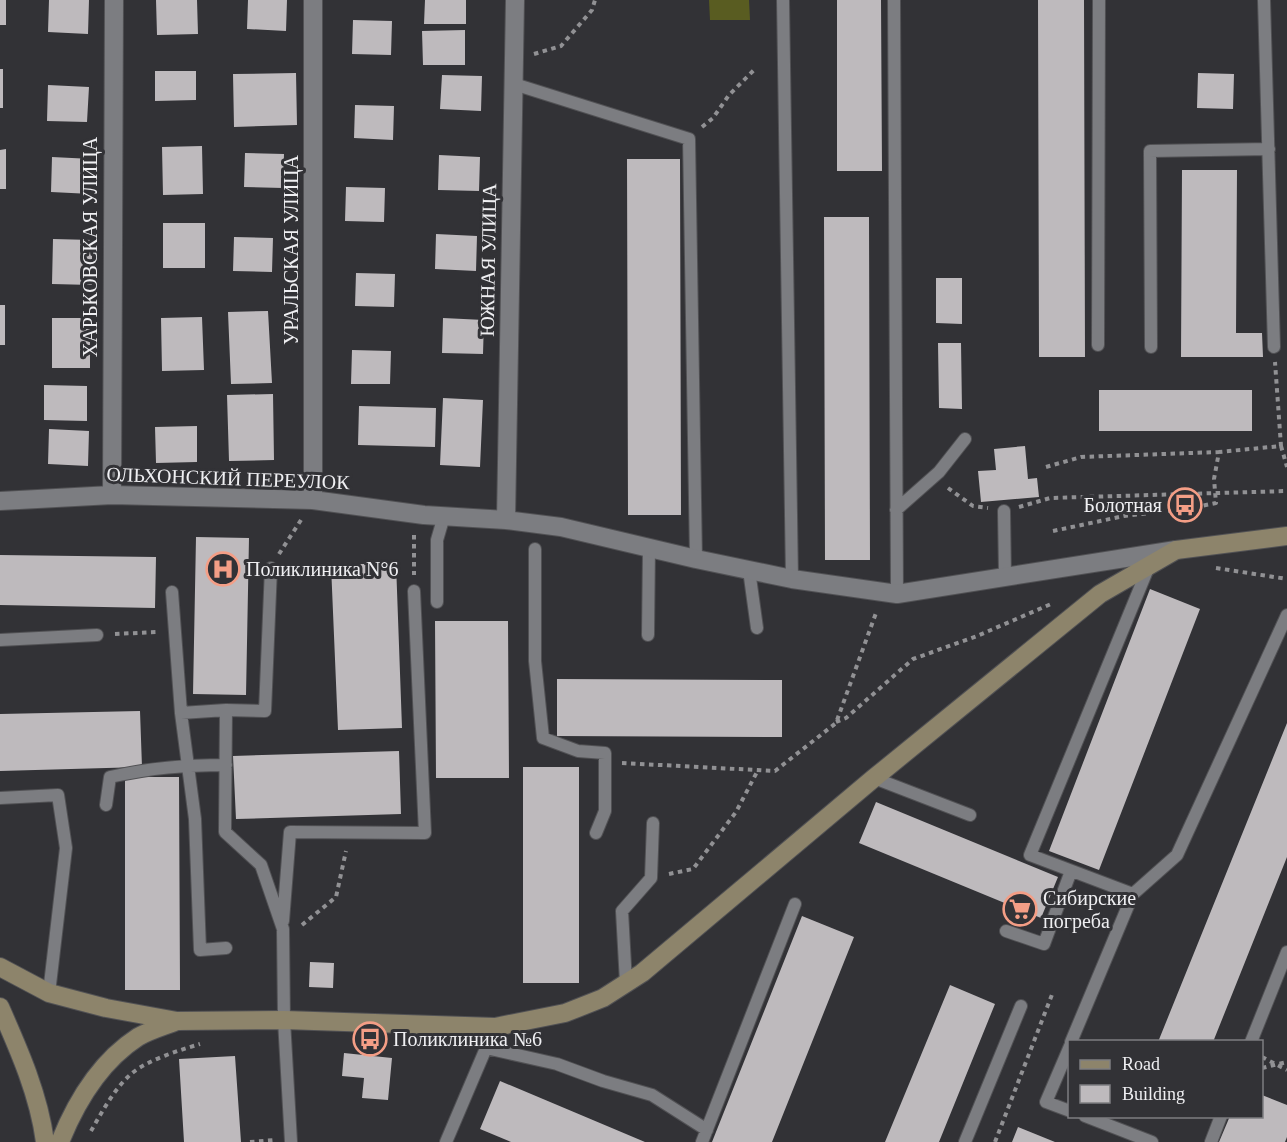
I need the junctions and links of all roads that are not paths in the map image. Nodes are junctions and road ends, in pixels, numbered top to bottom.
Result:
1 (114, 0) edge
2 (313, 0) edge
3 (515, 0) edge
4 (783, 0) edge
5 (894, 0) edge
6 (1100, 0) edge
7 (1264, 0) edge
8 (514, 84) junction
9 (1269, 149) junction
10 (1098, 345) dead end
11 (1151, 347) dead end
12 (1274, 347) road end
13 (965, 439) dead end
14 (112, 495) junction
15 (313, 500) junction
16 (0, 501) edge
17 (896, 510) junction
18 (1004, 511) dead end
19 (444, 516) junction
20 (506, 520) junction
21 (1287, 537) edge
22 (649, 547) junction
23 (535, 549) dead end
24 (1176, 550) junction
25 (696, 559) junction
26 (1149, 566) junction
27 (271, 568) road end
28 (749, 570) junction
29 (1005, 576) junction
30 (792, 579) junction
31 (414, 591) road end
32 (172, 592) dead end
33 (897, 594) junction
34 (437, 602) dead end
35 (1287, 615) edge
36 (758, 628) dead end
37 (97, 635) road end
38 (648, 635) dead end
39 (0, 640) edge
40 (226, 710) junction
41 (181, 713) junction
42 (188, 765) junction
43 (226, 765) junction
44 (874, 778) junction
45 (0, 798) edge
46 (106, 805) dead end
47 (970, 815) dead end
48 (653, 823) dead end
49 (596, 833) dead end
50 (1071, 871) junction
51 (1133, 894) junction
52 (795, 904) dead end
53 (1006, 931) dead end
54 (283, 935) junction
55 (226, 948) dead end
56 (1287, 952) edge
57 (0, 967) edge
58 (626, 983) junction
59 (49, 993) junction
60 (1021, 1006) dead end
61 (0, 1007) edge
62 (177, 1020) junction
63 (284, 1020) junction
64 (495, 1027) junction
65 (1071, 1040) edge
66 (1251, 1040) edge
67 (486, 1048) junction
68 (1068, 1051) edge
69 (1068, 1110) edge
70 (1090, 1118) edge
71 (1220, 1118) edge
72 (707, 1130) junction
73 (45, 1142) edge
74 (60, 1142) edge
75 (291, 1142) edge
76 (446, 1142) edge
77 (702, 1142) edge
78 (965, 1142) edge
79 (1152, 1142) edge
80 (1211, 1142) edge

1 - 14 street, ХАРЬКОВСКАЯ УЛИЦА
2 - 15 street, УРАЛЬСКАЯ УЛИЦА
3 - 8 street, ЮЖНАЯ УЛИЦА
4 - 30 lane
5 - 17 lane
6 - 10 lane
7 - 9 lane
8 - 20 street, ЮЖНАЯ УЛИЦА
8 - 25 lane
9 - 11 lane
9 - 12 lane
13 - 17 lane
14 - 15 street, ОЛЬХОНСКИЙ ПЕРЕУЛОК
14 - 16 street, ОЛЬХОНСКИЙ ПЕРЕУЛОК
15 - 19 street, ОЛЬХОНСКИЙ ПЕРЕУЛОК
17 - 33 lane
18 - 29 lane
19 - 20 street, ОЛЬХОНСКИЙ ПЕРЕУЛОК
19 - 34 lane
20 - 22 street, ОЛЬХОНСКИЙ ПЕРЕУЛОК
21 - 24 street
22 - 25 street, ОЛЬХОНСКИЙ ПЕРЕУЛОК
22 - 38 lane
23 - 49 lane
24 - 26 street
24 - 29 street, ОЛЬХОНСКИЙ ПЕРЕУЛОК
25 - 28 street, ОЛЬХОНСКИЙ ПЕРЕУЛОК
26 - 44 street
26 - 50 lane
27 - 40 lane
28 - 30 street, ОЛЬХОНСКИЙ ПЕРЕУЛОК
28 - 36 lane
29 - 33 street, ОЛЬХОНСКИЙ ПЕРЕУЛОК
30 - 33 street, ОЛЬХОНСКИЙ ПЕРЕУЛОК
31 - 54 lane
32 - 41 lane
35 - 51 lane
37 - 39 lane
40 - 41 lane
40 - 43 lane
41 - 42 lane
42 - 43 lane
42 - 46 lane
42 - 55 lane
43 - 54 lane
44 - 47 lane
44 - 58 street
45 - 59 lane
48 - 58 lane
50 - 51 lane
50 - 53 lane
51 - 65 lane
52 - 72 lane
54 - 63 lane
56 - 66 lane
57 - 59 street
58 - 64 street
59 - 62 street
60 - 78 lane
61 - 73 street
62 - 63 street
62 - 74 street
63 - 64 street
63 - 75 lane
64 - 67 lane
67 - 72 lane
67 - 76 lane
68 - 69 lane
70 - 79 lane
71 - 80 lane
72 - 77 lane

